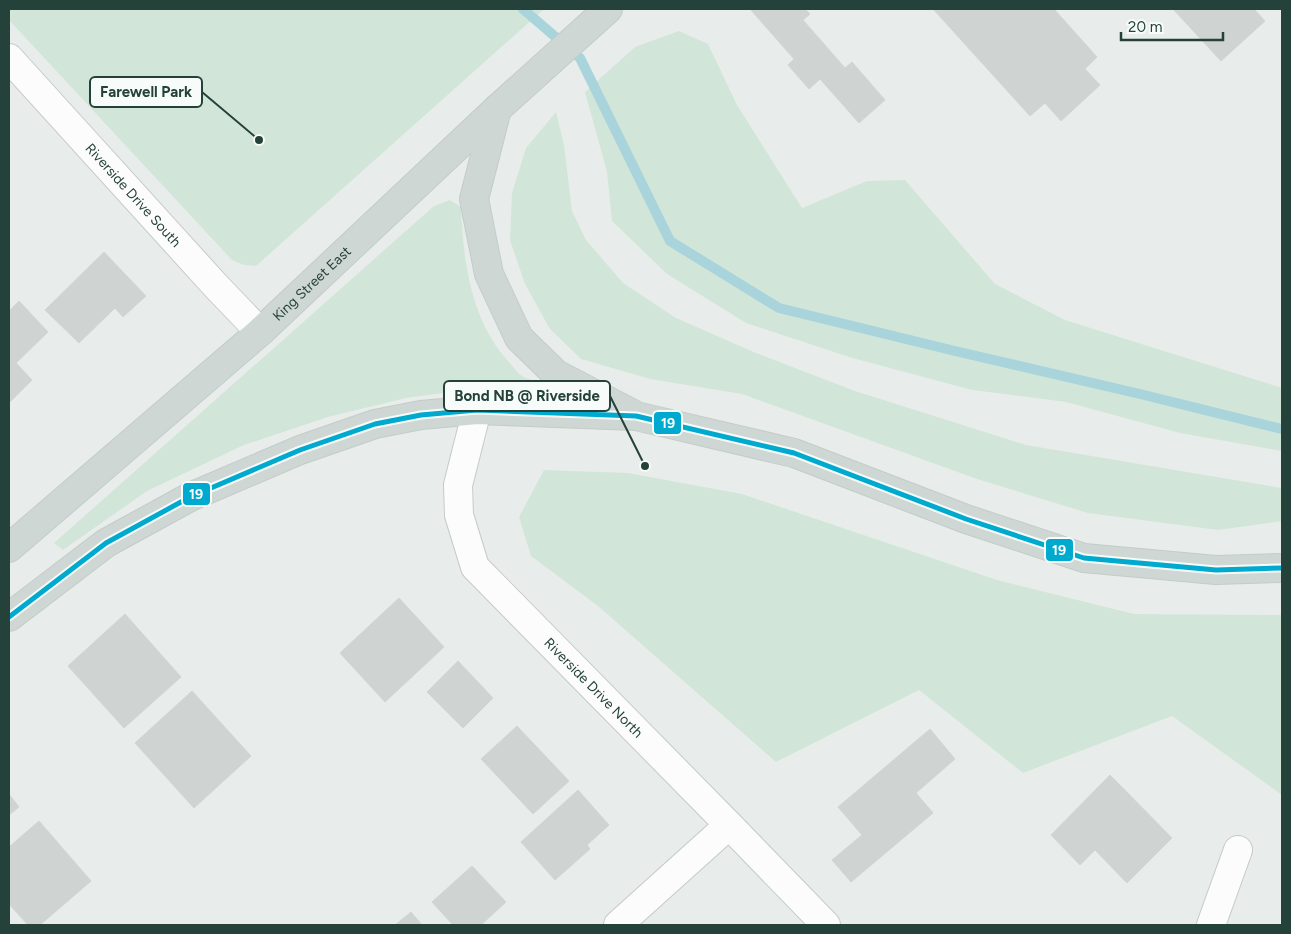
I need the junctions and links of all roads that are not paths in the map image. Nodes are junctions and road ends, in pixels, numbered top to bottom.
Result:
1 (608, 9) edge
2 (9, 58) edge
3 (497, 109) junction
4 (260, 332) junction
5 (477, 410) junction
6 (636, 416) junction
7 (9, 548) edge
8 (1282, 568) edge
9 (9, 617) edge
10 (730, 825) junction
11 (1238, 850) dead end
12 (618, 925) edge
13 (826, 925) edge
14 (1211, 925) edge

1 - 3 main road, King Street East
2 - 4 street, Riverside Drive South
3 - 4 main road, King Street East
3 - 6 main road
4 - 7 main road, King Street East
5 - 6 main road
5 - 9 main road
5 - 10 street, Riverside Drive North
6 - 8 main road
10 - 12 street
10 - 13 street, Riverside Drive North
11 - 14 street

